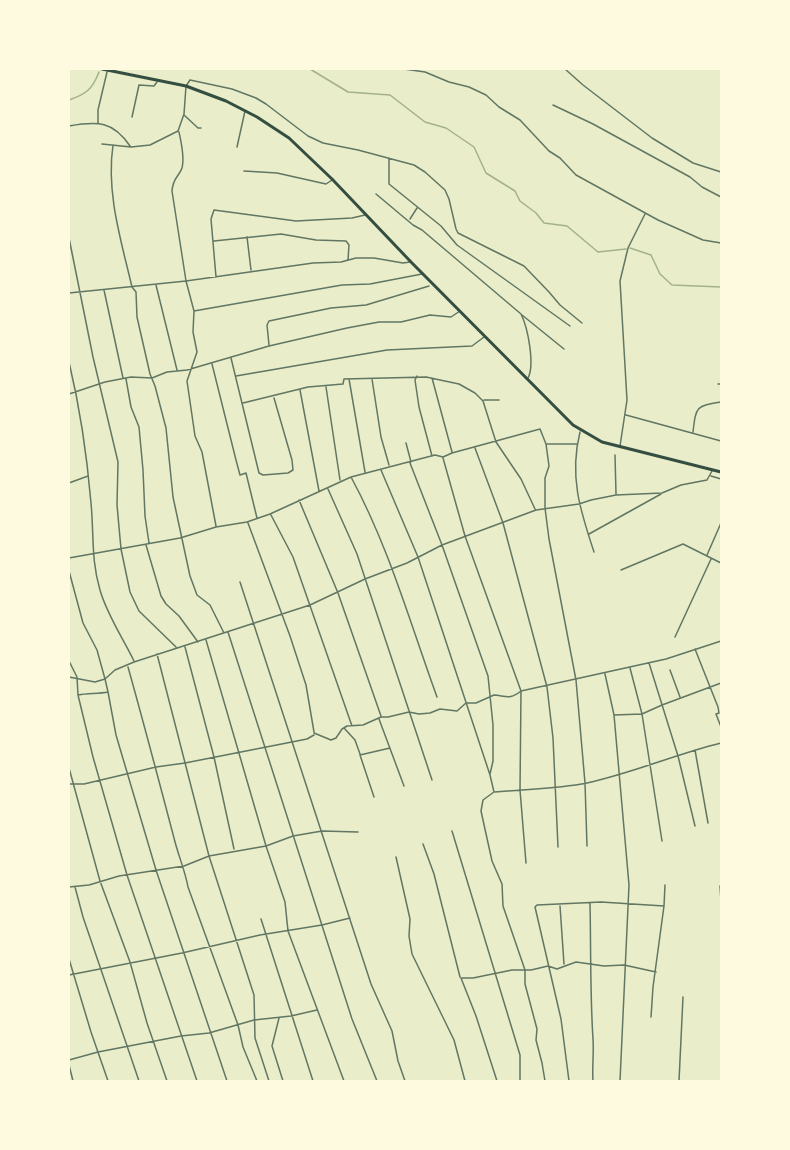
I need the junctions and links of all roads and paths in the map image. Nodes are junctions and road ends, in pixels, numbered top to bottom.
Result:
1 (102, 69) edge
2 (404, 69) edge
3 (565, 69) edge
4 (108, 70) edge
5 (157, 81) junction
6 (186, 86) junction
7 (553, 105) dead end
8 (245, 110) junction
9 (184, 114) junction
10 (132, 117) dead end
11 (98, 124) junction
12 (69, 126) edge
13 (201, 128) dead end
14 (178, 131) junction
15 (102, 144) dead end
16 (113, 145) junction
17 (131, 147) junction
18 (237, 147) dead end
19 (389, 158) junction
20 (244, 171) dead end
21 (721, 172) edge
22 (332, 179) junction
23 (376, 194) dead end
24 (721, 197) edge
25 (418, 207) junction
26 (645, 212) junction
27 (366, 215) junction
28 (410, 220) junction
29 (247, 237) junction
30 (69, 238) edge
31 (213, 241) junction
32 (721, 243) edge
33 (348, 260) junction
34 (411, 262) junction
35 (251, 271) junction
36 (422, 273) junction
37 (216, 277) junction
38 (186, 281) junction
39 (156, 283) junction
40 (429, 286) dead end
41 (132, 287) junction
42 (104, 290) junction
43 (80, 292) junction
44 (69, 293) edge
45 (194, 311) junction
46 (460, 311) junction
47 (521, 314) junction
48 (582, 323) dead end
49 (570, 326) dead end
50 (484, 336) junction
51 (269, 346) junction
52 (564, 349) dead end
53 (230, 357) junction
54 (69, 362) edge
55 (211, 363) junction
56 (190, 369) junction
57 (177, 371) junction
58 (236, 376) junction
59 (417, 376) junction
60 (152, 378) junction
61 (372, 378) junction
62 (432, 378) junction
63 (124, 379) junction
64 (349, 379) junction
65 (527, 379) junction
66 (100, 383) junction
67 (325, 386) junction
68 (300, 389) junction
69 (76, 393) junction
70 (69, 394) edge
71 (274, 397) junction
72 (499, 400) dead end
73 (483, 401) junction
74 (721, 402) edge
75 (243, 404) junction
76 (626, 415) junction
77 (580, 431) junction
78 (693, 432) junction
79 (721, 441) edge
80 (496, 442) junction
81 (406, 443) dead end
82 (546, 444) junction
83 (578, 444) junction
84 (620, 447) junction
85 (475, 448) junction
86 (452, 453) junction
87 (615, 454) dead end
88 (432, 456) junction
89 (443, 457) junction
90 (410, 462) junction
91 (390, 467) junction
92 (380, 469) junction
93 (712, 470) junction
94 (721, 472) edge
95 (366, 473) junction
96 (88, 475) junction
97 (711, 476) junction
98 (351, 477) junction
99 (721, 479) edge
100 (340, 482) junction
101 (69, 483) edge
102 (328, 488) junction
103 (319, 492) junction
104 (662, 493) junction
105 (616, 495) junction
106 (299, 500) junction
107 (579, 504) junction
108 (545, 508) junction
109 (536, 510) junction
110 (270, 514) junction
111 (257, 518) junction
112 (248, 522) junction
113 (503, 523) junction
114 (721, 523) edge
115 (216, 527) junction
116 (588, 535) junction
117 (465, 536) junction
118 (180, 538) junction
119 (147, 544) junction
120 (442, 545) junction
121 (121, 549) junction
122 (594, 552) dead end
123 (92, 554) junction
124 (707, 555) junction
125 (418, 557) junction
126 (712, 557) junction
127 (69, 558) edge
128 (721, 562) edge
129 (393, 570) junction
130 (621, 570) dead end
131 (69, 571) edge
132 (365, 579) junction
133 (240, 582) dead end
134 (338, 593) junction
135 (310, 605) junction
136 (282, 614) junction
137 (255, 624) junction
138 (228, 632) junction
139 (224, 634) junction
140 (675, 637) dead end
141 (206, 640) junction
142 (721, 641) edge
143 (199, 642) junction
144 (185, 646) junction
145 (176, 648) junction
146 (694, 648) junction
147 (157, 654) junction
148 (69, 661) edge
149 (134, 662) junction
150 (649, 662) junction
151 (128, 666) junction
152 (630, 667) junction
153 (670, 670) dead end
154 (605, 673) junction
155 (69, 677) edge
156 (77, 678) junction
157 (105, 680) junction
158 (576, 680) junction
159 (721, 683) edge
160 (547, 687) junction
161 (710, 687) junction
162 (521, 691) junction
163 (108, 692) junction
164 (78, 696) junction
165 (437, 697) dead end
166 (489, 697) junction
167 (680, 698) junction
168 (466, 703) junction
169 (662, 705) junction
170 (409, 712) junction
171 (642, 714) junction
172 (614, 715) junction
173 (380, 718) junction
174 (352, 726) junction
175 (721, 727) edge
176 (344, 728) junction
177 (314, 733) junction
178 (293, 742) junction
179 (721, 744) edge
180 (265, 747) junction
181 (390, 748) junction
182 (695, 749) junction
183 (238, 752) junction
184 (360, 755) junction
185 (678, 756) junction
186 (214, 757) junction
187 (185, 763) junction
188 (649, 765) junction
189 (156, 767) junction
190 (69, 768) edge
191 (127, 774) junction
192 (490, 775) junction
193 (618, 775) junction
194 (100, 780) junction
195 (432, 780) dead end
196 (585, 783) junction
197 (69, 784) edge
198 (74, 785) junction
199 (404, 786) dead end
200 (554, 789) junction
201 (520, 790) junction
202 (494, 792) junction
203 (374, 797) dead end
204 (708, 824) dead end
205 (694, 826) dead end
206 (322, 831) junction
207 (452, 831) dead end
208 (358, 832) dead end
209 (293, 836) junction
210 (662, 841) dead end
211 (423, 844) dead end
212 (266, 846) junction
213 (587, 846) dead end
214 (558, 847) dead end
215 (235, 850) junction
216 (208, 856) junction
217 (396, 857) dead end
218 (526, 863) dead end
219 (184, 866) junction
220 (156, 870) junction
221 (127, 875) junction
222 (100, 881) junction
223 (664, 885) dead end
224 (69, 886) edge
225 (720, 886) edge
226 (75, 887) junction
227 (721, 901) edge
228 (590, 903) junction
229 (628, 904) junction
230 (560, 905) junction
231 (664, 906) junction
232 (350, 918) junction
233 (261, 920) dead end
234 (322, 925) junction
235 (288, 931) junction
236 (265, 934) junction
237 (235, 942) junction
238 (210, 947) junction
239 (182, 953) junction
240 (69, 959) edge
241 (155, 959) junction
242 (130, 962) junction
243 (591, 965) junction
244 (624, 965) junction
245 (548, 966) junction
246 (564, 966) junction
247 (102, 969) junction
248 (525, 970) junction
249 (656, 972) junction
250 (74, 974) junction
251 (494, 974) junction
252 (69, 975) edge
253 (461, 978) junction
254 (683, 997) dead end
255 (319, 1010) junction
256 (291, 1016) junction
257 (279, 1017) junction
258 (651, 1017) dead end
259 (254, 1020) junction
260 (238, 1025) junction
261 (209, 1033) junction
262 (181, 1036) junction
263 (153, 1041) junction
264 (128, 1046) junction
265 (98, 1052) junction
266 (69, 1060) edge
267 (69, 1065) edge
268 (73, 1081) edge
269 (108, 1081) edge
270 (139, 1081) edge
271 (167, 1081) edge
272 (197, 1081) edge
273 (227, 1081) edge
274 (257, 1081) edge
275 (269, 1081) edge
276 (283, 1081) edge
277 (313, 1081) edge
278 (344, 1081) edge
279 (377, 1081) edge
280 (405, 1081) edge
281 (465, 1081) edge
282 (497, 1081) edge
283 (520, 1081) edge
284 (544, 1081) edge
285 (569, 1081) edge
286 (593, 1081) edge
287 (620, 1081) edge
288 (679, 1081) edge

1 - 4 highway
2 - 26 street
3 - 21 street
4 - 5 highway
4 - 11 street
5 - 6 highway
5 - 10 street
6 - 8 highway
6 - 9 street
6 - 19 street
7 - 24 street
8 - 18 street
8 - 22 highway
9 - 13 street
9 - 14 street
11 - 12 street
11 - 17 street
14 - 17 street
14 - 38 street
15 - 16 street
16 - 17 street
16 - 41 street
19 - 25 street
19 - 48 street
20 - 22 street
22 - 27 highway
23 - 28 street
25 - 28 street
25 - 49 street
26 - 32 street
26 - 76 street
27 - 31 street
27 - 34 highway
28 - 47 street
29 - 31 street
29 - 33 street
29 - 35 street
30 - 43 street
31 - 37 street
33 - 34 street
33 - 35 street
34 - 36 highway
35 - 37 street
36 - 45 street
36 - 46 highway
37 - 38 street
38 - 39 street
38 - 45 street
39 - 41 street
39 - 57 street
40 - 51 street
41 - 42 street
41 - 60 street
42 - 43 street
42 - 63 street
43 - 44 street
43 - 66 street
45 - 56 street
46 - 50 highway
46 - 51 street
47 - 52 street
47 - 65 street
50 - 58 street
50 - 65 highway
51 - 53 street
53 - 55 street
53 - 58 street
54 - 69 street
55 - 56 street
55 - 111 street
56 - 57 street
56 - 115 street
57 - 60 street
58 - 75 street
59 - 61 street
59 - 62 street
59 - 88 street
60 - 63 street
60 - 118 street
61 - 64 street
61 - 91 street
62 - 73 street
62 - 86 street
63 - 66 street
63 - 119 street
64 - 67 street
64 - 95 street
65 - 77 highway
66 - 69 street
66 - 121 street
67 - 68 street
67 - 100 street
68 - 71 street
68 - 103 street
69 - 70 street
69 - 96 street
71 - 75 street
71 - 75 street
72 - 73 street
73 - 80 street
74 - 78 street
76 - 78 street
76 - 84 street
77 - 83 street
77 - 84 highway
78 - 79 street
80 - 82 street
80 - 85 street
80 - 109 street
81 - 90 street
82 - 83 street
82 - 108 street
83 - 107 street
84 - 93 highway
85 - 86 street
85 - 113 street
86 - 89 street
87 - 105 street
88 - 89 street
88 - 90 street
89 - 117 street
90 - 91 street
90 - 120 street
91 - 92 street
92 - 95 street
92 - 125 street
93 - 94 highway
93 - 97 street
95 - 98 street
96 - 101 street
96 - 123 street
97 - 99 street
97 - 104 street
98 - 100 street
98 - 129 street
100 - 102 street
102 - 103 street
102 - 132 street
103 - 106 street
104 - 105 street
104 - 116 street
105 - 107 street
106 - 110 street
106 - 134 street
107 - 108 street
107 - 116 street
108 - 109 street
108 - 158 street
109 - 113 street
110 - 111 street
110 - 135 street
111 - 112 street
112 - 115 street
112 - 136 street
113 - 117 street
113 - 160 street
114 - 124 street
115 - 118 street
116 - 122 street
117 - 120 street
117 - 162 street
118 - 119 street
118 - 139 street
119 - 121 street
119 - 143 street
120 - 125 street
120 - 166 street
121 - 123 street
121 - 145 street
123 - 127 street
123 - 149 street
124 - 126 street
124 - 130 street
125 - 129 street
125 - 168 street
126 - 128 street
126 - 140 street
129 - 132 street
129 - 165 street
131 - 157 street
132 - 134 street
132 - 170 street
133 - 137 street
134 - 135 street
134 - 173 street
135 - 136 street
135 - 174 street
136 - 137 street
136 - 177 street
137 - 138 street
137 - 178 street
138 - 139 street
138 - 180 street
139 - 141 street
141 - 143 street
141 - 183 street
142 - 146 street
143 - 144 street
144 - 145 street
144 - 186 street
145 - 147 street
146 - 150 street
146 - 161 street
147 - 149 street
147 - 187 street
148 - 156 street
149 - 151 street
150 - 152 street
150 - 169 street
151 - 157 street
151 - 189 street
152 - 154 street
152 - 171 street
153 - 167 street
154 - 158 street
154 - 172 street
155 - 156 street
156 - 157 street
156 - 164 street
157 - 163 street
158 - 160 street
158 - 196 street
159 - 161 street
160 - 162 street
160 - 200 street
161 - 167 street
161 - 175 street
162 - 166 street
162 - 201 street
163 - 164 street
163 - 191 street
164 - 194 street
166 - 168 street
166 - 192 street
167 - 169 street
168 - 170 street
168 - 192 street
169 - 171 street
169 - 185 street
170 - 173 street
170 - 195 street
171 - 172 street
171 - 188 street
172 - 193 street
173 - 174 street
173 - 181 street
174 - 176 street
176 - 177 street
176 - 184 street
177 - 178 street
178 - 180 street
178 - 206 street
179 - 182 street
180 - 183 street
180 - 209 street
181 - 184 street
181 - 199 street
182 - 185 street
182 - 204 street
183 - 186 street
183 - 212 street
184 - 203 street
185 - 188 street
185 - 205 street
186 - 187 street
186 - 215 street
187 - 189 street
187 - 216 street
188 - 193 street
188 - 210 street
189 - 191 street
189 - 219 street
190 - 198 street
191 - 194 street
191 - 220 street
192 - 202 street
193 - 196 street
193 - 229 street
194 - 198 street
194 - 221 street
196 - 200 street
196 - 213 street
197 - 198 street
198 - 222 street
200 - 201 street
200 - 214 street
201 - 202 street
201 - 218 street
202 - 248 street
206 - 208 street
206 - 209 street
206 - 232 street
207 - 251 street
209 - 212 street
209 - 234 street
211 - 253 street
212 - 215 street
212 - 235 street
215 - 216 street
216 - 219 street
216 - 237 street
217 - 281 street
219 - 220 street
219 - 238 street
220 - 221 street
220 - 239 street
221 - 222 street
221 - 241 street
222 - 226 street
222 - 242 street
223 - 231 street
224 - 226 street
225 - 227 street
226 - 247 street
228 - 229 street
228 - 230 street
228 - 243 street
229 - 231 street
229 - 244 street
230 - 245 street
230 - 246 street
231 - 249 street
232 - 234 street
232 - 280 street
233 - 236 street
234 - 235 street
234 - 279 street
235 - 236 street
235 - 255 street
236 - 237 street
236 - 256 street
237 - 238 street
237 - 259 street
238 - 239 street
238 - 260 street
239 - 241 street
239 - 261 street
240 - 250 street
241 - 242 street
241 - 262 street
242 - 247 street
242 - 263 street
243 - 244 street
243 - 246 street
243 - 286 street
244 - 249 street
244 - 287 street
245 - 246 street
245 - 248 street
245 - 285 street
247 - 250 street
247 - 264 street
248 - 251 street
248 - 284 street
249 - 258 street
250 - 252 street
250 - 265 street
251 - 253 street
251 - 283 street
253 - 282 street
254 - 288 street
255 - 256 street
255 - 278 street
256 - 257 street
256 - 277 street
257 - 259 street
257 - 276 street
259 - 260 street
259 - 275 street
260 - 261 street
260 - 274 street
261 - 262 street
261 - 273 street
262 - 263 street
262 - 272 street
263 - 264 street
263 - 271 street
264 - 265 street
264 - 270 street
265 - 266 street
265 - 269 street
267 - 268 street

